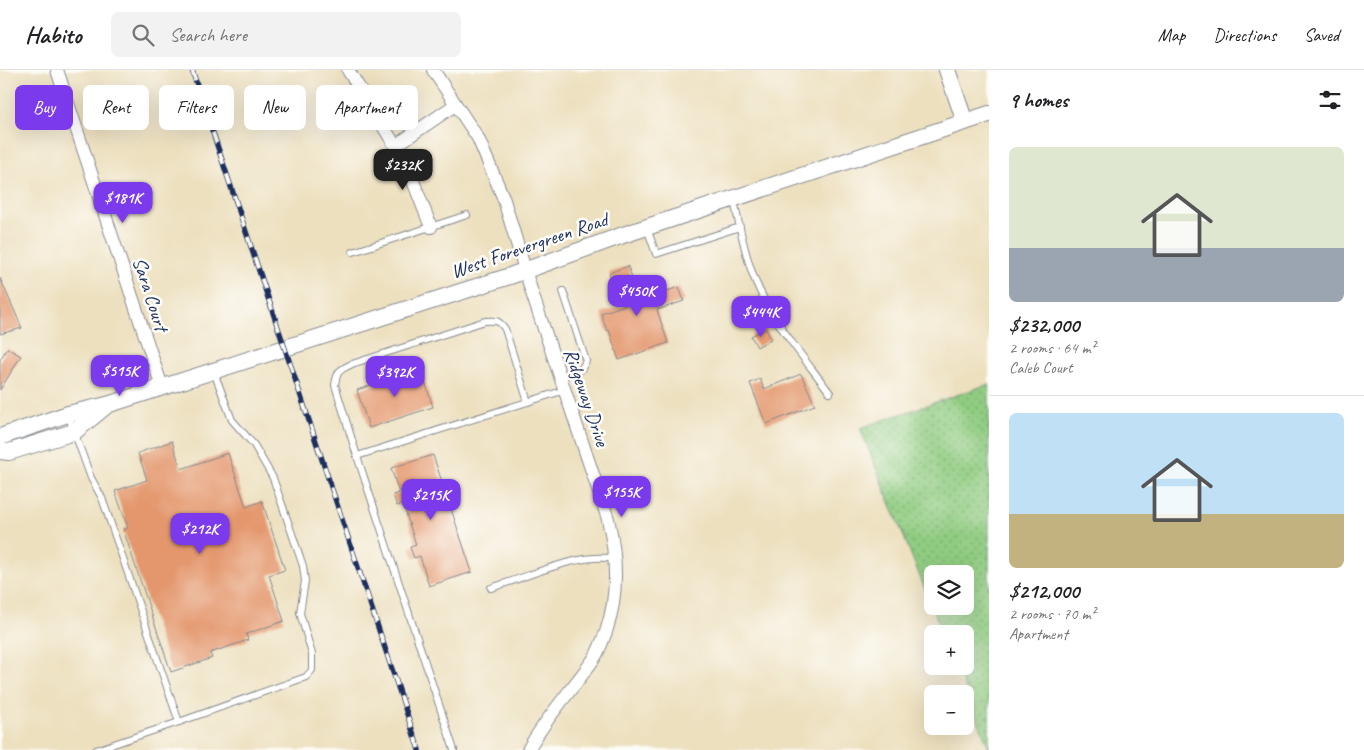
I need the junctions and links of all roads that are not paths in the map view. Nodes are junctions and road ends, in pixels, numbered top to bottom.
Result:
1 (57, 70) edge
2 (348, 70) edge
3 (433, 70) edge
4 (947, 70) edge
5 (455, 105) junction
6 (989, 114) edge
7 (965, 122) junction
8 (395, 146) junction
9 (733, 199) junction
10 (467, 215) dead end
11 (430, 227) junction
12 (647, 227) junction
13 (740, 228) junction
14 (353, 252) dead end
15 (525, 271) junction
16 (563, 291) dead end
17 (214, 371) junction
18 (560, 377) junction
19 (162, 387) junction
20 (565, 390) junction
21 (830, 393) dead end
22 (528, 402) junction
23 (107, 405) junction
24 (68, 414) junction
25 (74, 432) junction
26 (0, 437) edge
27 (0, 451) edge
28 (358, 456) junction
29 (615, 559) junction
30 (491, 588) dead end
31 (179, 722) junction
32 (96, 750) edge
33 (454, 750) edge
34 (528, 750) edge

1 - 19 street, Sara Court
2 - 8 street
3 - 5 street, Ridgeway Drive
4 - 7 street
5 - 8 street
5 - 15 street, Ridgeway Drive
6 - 7 street, West Forevergreen Road
7 - 9 street, West Forevergreen Road
8 - 11 street
9 - 12 street, West Forevergreen Road
9 - 13 lane
10 - 11 lane
11 - 14 lane
12 - 13 lane
12 - 15 street, West Forevergreen Road
13 - 21 lane
15 - 17 street, West Forevergreen Road
15 - 18 street, Ridgeway Drive
16 - 18 lane
17 - 19 street, West Forevergreen Road
17 - 31 lane
18 - 20 street, Ridgeway Drive
19 - 23 street, West Forevergreen Road
20 - 22 lane
20 - 29 street, Ridgeway Drive
22 - 28 lane
22 - 28 lane
23 - 24 street, West Forevergreen Road
23 - 25 street, West Forevergreen Road
24 - 25 lane
24 - 26 street, West Forevergreen Road
25 - 27 street, West Forevergreen Road
25 - 31 lane
28 - 33 lane
29 - 30 lane
29 - 34 street, Ridgeway Drive
31 - 32 lane

